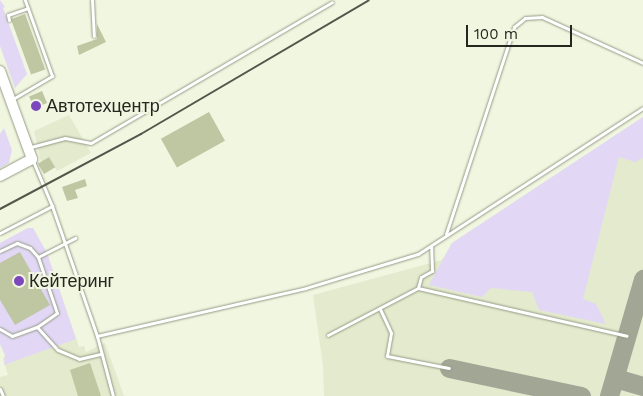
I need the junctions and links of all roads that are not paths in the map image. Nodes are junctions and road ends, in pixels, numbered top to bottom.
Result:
1 (25, 0) edge
2 (92, 0) edge
3 (332, 2) dead end
4 (28, 8) junction
5 (9, 20) dead end
6 (94, 36) dead end
7 (643, 63) edge
8 (0, 71) edge
9 (11, 100) junction
10 (643, 108) edge
11 (29, 148) junction
12 (32, 159) junction
13 (0, 176) edge
14 (52, 206) junction
15 (0, 233) edge
16 (446, 234) junction
17 (74, 238) dead end
18 (64, 243) junction
19 (431, 247) junction
20 (0, 250) edge
21 (38, 257) junction
22 (418, 288) junction
23 (380, 308) junction
24 (37, 327) junction
25 (0, 330) edge
26 (97, 336) junction
27 (328, 336) dead end
28 (627, 336) dead end
29 (101, 354) junction
30 (448, 368) dead end
31 (0, 389) edge
32 (3, 396) edge
33 (113, 396) edge

1 - 4 lane
2 - 6 lane
3 - 11 lane
4 - 5 lane
4 - 9 lane
7 - 16 lane
8 - 9 main road
9 - 11 main road
10 - 16 lane
11 - 12 main road
12 - 13 main road
12 - 14 lane
14 - 15 lane
14 - 18 lane
16 - 19 lane
17 - 18 lane
18 - 21 lane
18 - 26 lane
19 - 22 lane
19 - 26 lane
20 - 21 lane
21 - 24 lane
22 - 23 lane
22 - 28 lane
23 - 27 lane
23 - 30 lane
24 - 25 lane
24 - 29 lane
26 - 29 lane
29 - 33 lane
31 - 32 lane

